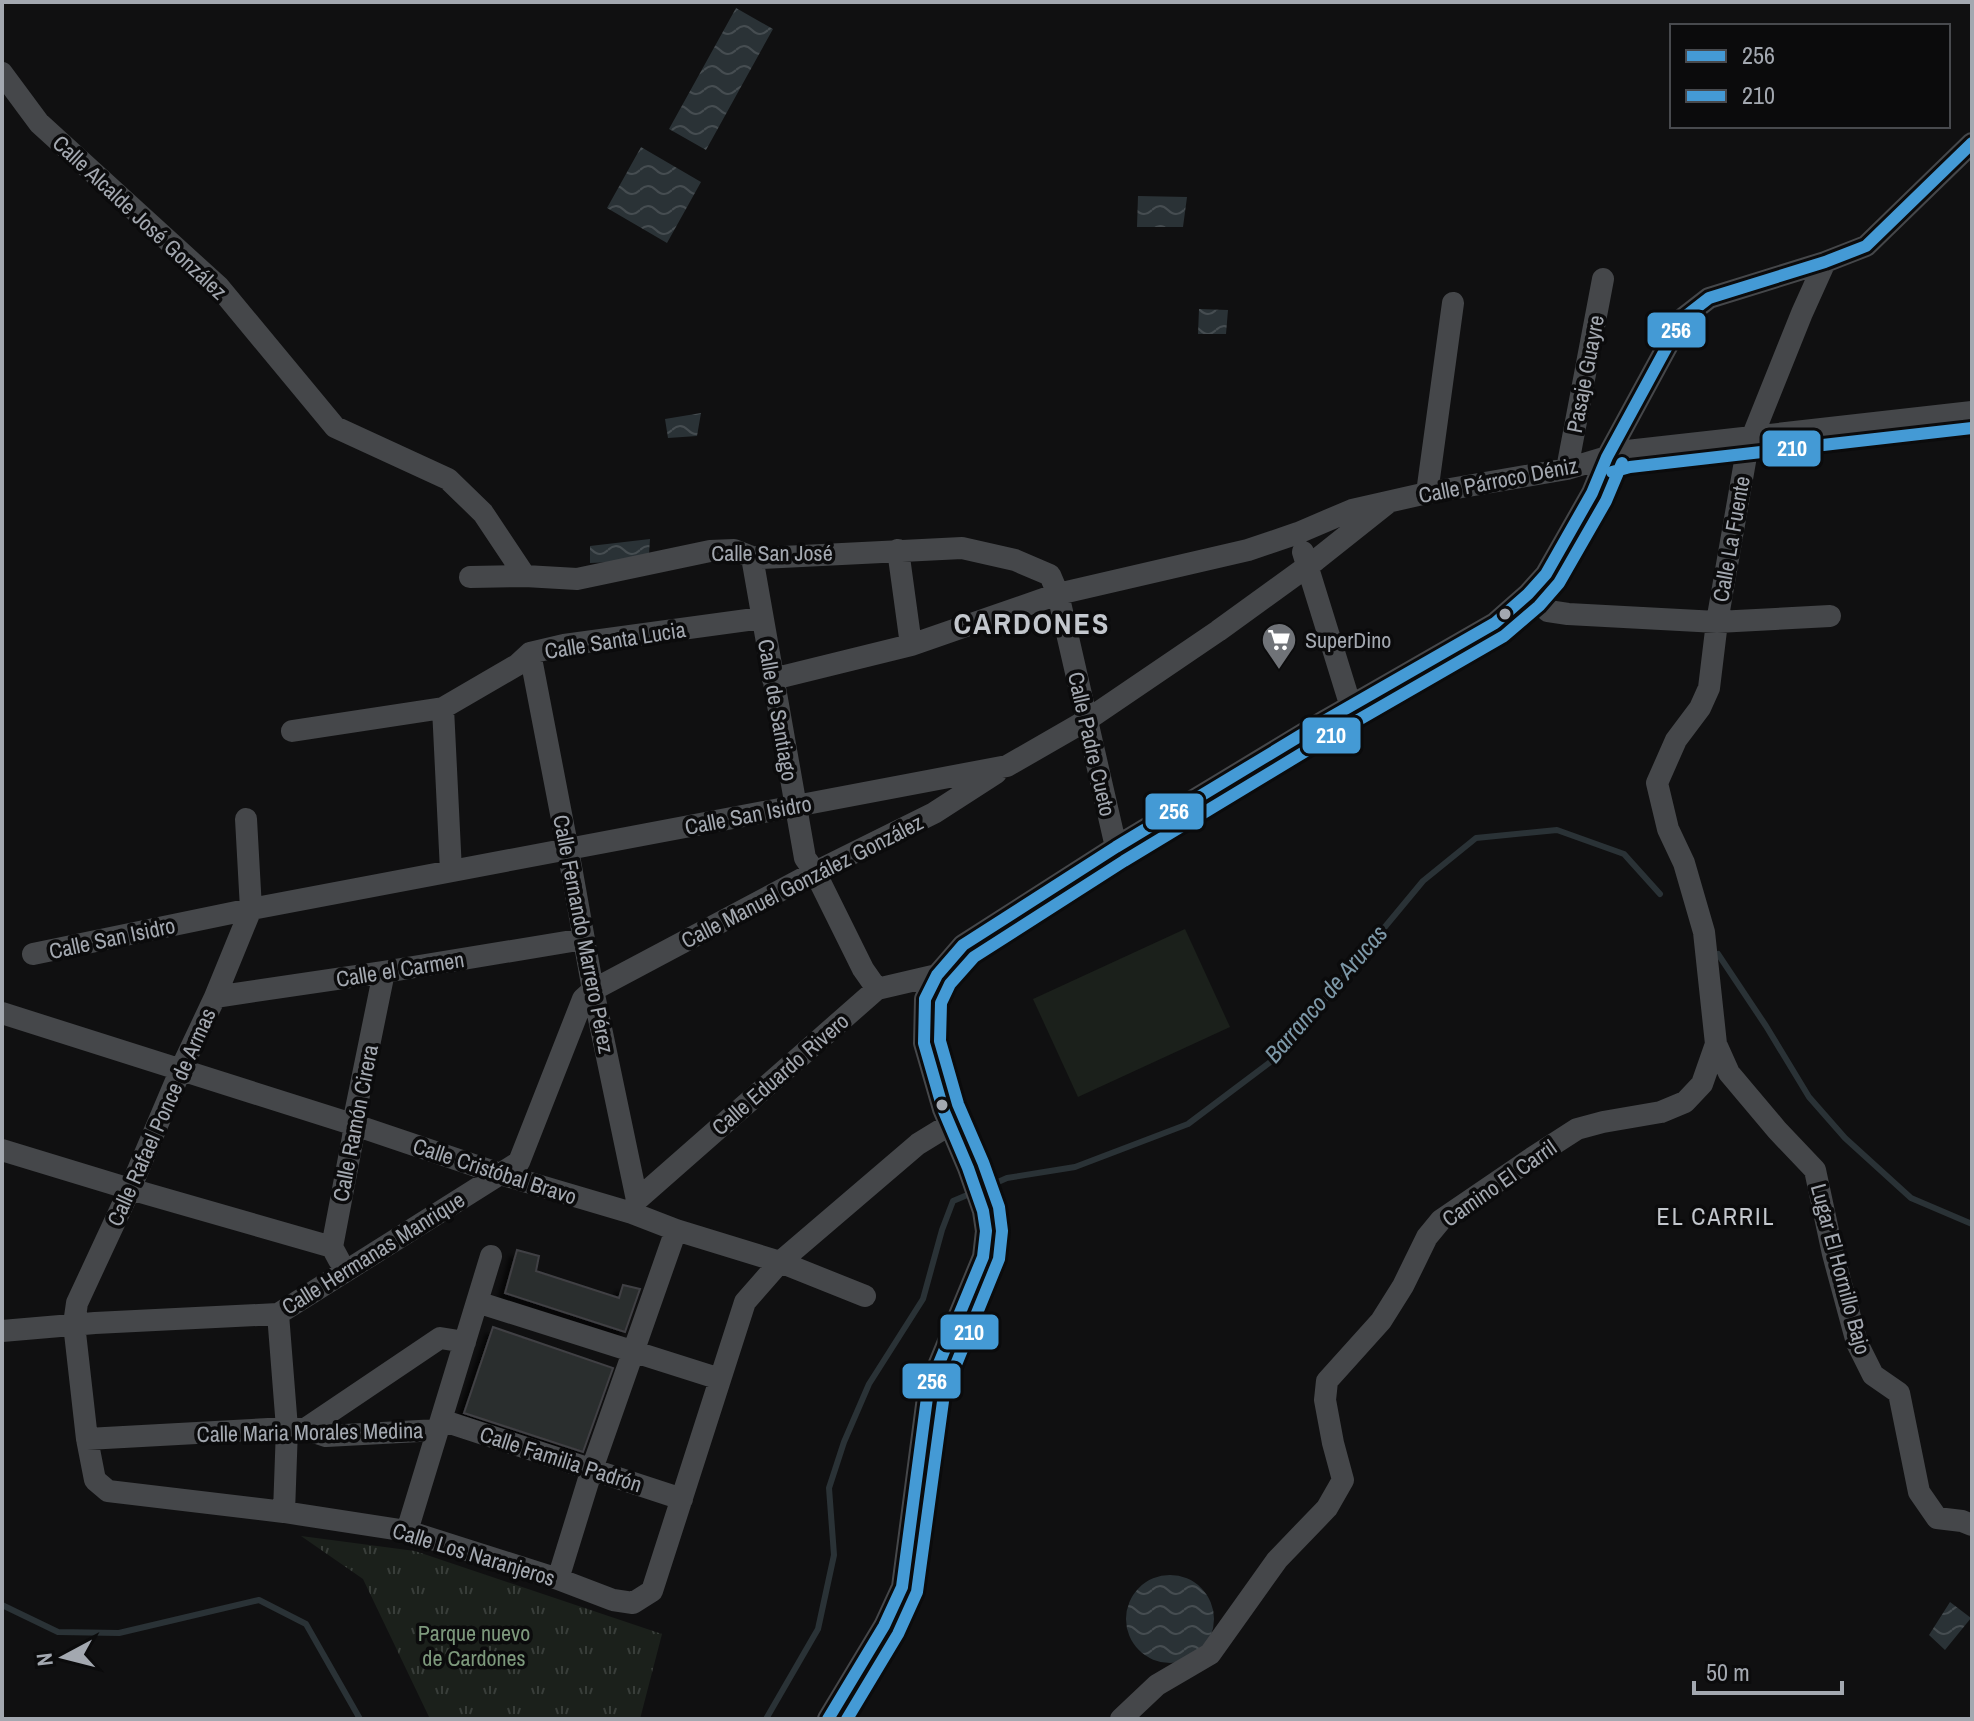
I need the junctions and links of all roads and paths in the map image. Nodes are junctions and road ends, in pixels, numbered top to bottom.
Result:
1 (2, 73) edge
2 (1972, 143) edge
3 (1825, 262) junction
4 (1603, 279) dead end
5 (1453, 303) dead end
6 (1631, 412) junction
7 (1972, 412) edge
8 (1754, 436) junction
9 (1664, 447) junction
10 (1607, 457) junction
11 (1567, 469) junction
12 (1427, 493) junction
13 (1389, 502) junction
14 (1298, 533) junction
15 (898, 550) junction
16 (752, 557) junction
17 (1307, 565) junction
18 (525, 576) junction
19 (470, 577) dead end
20 (1058, 594) junction
21 (1528, 594) junction
22 (1830, 616) dead end
23 (762, 618) junction
24 (1717, 622) junction
25 (911, 645) junction
26 (530, 653) junction
27 (773, 679) junction
28 (1709, 688) joint
29 (1351, 707) junction
30 (443, 708) junction
31 (1087, 720) junction
32 (292, 731) dead end
33 (1007, 766) junction
34 (795, 806) junction
35 (246, 819) dead end
36 (1116, 847) junction
37 (568, 850) junction
38 (451, 871) junction
39 (815, 872) junction
40 (251, 909) junction
41 (584, 939) junction
42 (33, 954) dead end
43 (384, 972) junction
44 (937, 975) junction
45 (877, 989) junction
46 (593, 990) junction
47 (215, 997) junction
48 (2, 1013) edge
49 (1716, 1044) junction
50 (181, 1069) junction
51 (355, 1125) junction
52 (949, 1125) junction
53 (2, 1150) edge
54 (500, 1174) junction
55 (130, 1189) junction
56 (634, 1207) junction
57 (676, 1230) junction
58 (332, 1247) junction
59 (491, 1256) dead end
60 (780, 1262) junction
61 (345, 1271) junction
62 (865, 1296) dead end
63 (477, 1302) junction
64 (278, 1314) junction
65 (74, 1324) junction
66 (2, 1331) edge
67 (465, 1342) junction
68 (634, 1351) junction
69 (720, 1379) junction
70 (439, 1425) junction
71 (296, 1428) junction
72 (87, 1439) junction
73 (592, 1469) junction
74 (682, 1499) junction
75 (284, 1512) junction
76 (1972, 1525) edge
77 (407, 1531) junction
78 (558, 1579) junction
79 (828, 1719) edge
80 (1121, 1719) edge

1 - 18 street, Calle Alcalde José González
2 - 3 street
3 - 6 street
3 - 8 street, Calle La Fuente
4 - 11 street, Pasaje Guayre
5 - 12 street
6 - 9 street
6 - 10 street
7 - 8 street, Calle Párroco Déniz
8 - 9 street, Calle Párroco Déniz
8 - 24 street, Calle La Fuente
9 - 10 street, Calle Párroco Déniz
10 - 11 street, Calle Párroco Déniz
10 - 21 street
11 - 12 street, Calle Párroco Déniz
12 - 13 street, Calle Párroco Déniz
13 - 14 street, Calle Párroco Déniz
13 - 17 street, Calle San Isidro
14 - 17 street
14 - 20 street, Calle Párroco Déniz
15 - 16 street, Calle San José
15 - 20 street, Calle San José
15 - 25 street
16 - 18 street, Calle San José
16 - 23 street, Calle de Santiago
17 - 29 street
17 - 31 street, Calle San Isidro
18 - 19 street, Calle San José
20 - 25 street, Calle Párroco Déniz
20 - 31 street, Calle Padre Cueto
21 - 24 street
21 - 29 street
22 - 24 street
23 - 26 street, Calle Santa Lucia
23 - 27 street, Calle de Santiago
24 - 28 street, Calle La Fuente
25 - 27 street, Calle Párroco Déniz
26 - 30 street, Calle Santa Lucia
26 - 37 street, Calle Fernando Marrero Pérez
27 - 34 street, Calle de Santiago
28 - 49 street, Camino El Carril
29 - 36 street
30 - 32 street, Calle Santa Lucia
30 - 38 street
31 - 33 street, Calle San Isidro
31 - 36 street, Calle Padre Cueto
33 - 34 street, Calle San Isidro
33 - 39 street, Calle Manuel González González
34 - 37 street, Calle San Isidro
34 - 39 street, Calle de Santiago
35 - 40 street
36 - 44 street
37 - 38 street, Calle San Isidro
37 - 41 street, Calle Fernando Marrero Pérez
38 - 40 street, Calle San Isidro
39 - 45 street, Calle de Santiago
39 - 46 street, Calle Manuel González González
40 - 42 street, Calle San Isidro
40 - 47 street, Calle Rafael Ponce de Armas
41 - 43 street, Calle el Carmen
41 - 46 street, Calle Fernando Marrero Pérez
43 - 47 street, Calle el Carmen
43 - 51 street, Calle Ramón Cirera
44 - 45 street, Calle Eduardo Rivero
44 - 52 street
45 - 56 street, Calle Eduardo Rivero
46 - 54 street, Calle Hermanas Manrique
46 - 56 street, Calle Fernando Marrero Pérez
47 - 50 street, Calle Rafael Ponce de Armas
48 - 50 street, Calle Cristóbal Bravo
49 - 76 street, Lugar El Hornillo Bajo
49 - 80 street, Camino El Carril
50 - 51 street, Calle Cristóbal Bravo
50 - 55 street, Calle Rafael Ponce de Armas
51 - 54 street, Calle Cristóbal Bravo
51 - 58 street, Calle Ramón Cirera
52 - 60 street
52 - 79 street
53 - 55 street
54 - 56 street, Calle Cristóbal Bravo
54 - 61 street, Calle Hermanas Manrique
55 - 58 street
55 - 65 street, Calle Rafael Ponce de Armas
56 - 57 street, Calle Cristóbal Bravo
57 - 60 street, Calle Cristóbal Bravo
57 - 68 street
58 - 61 street
59 - 63 street
60 - 62 street, Calle Cristóbal Bravo
60 - 69 street, Calle Los Naranjeros
61 - 64 street, Calle Hermanas Manrique
63 - 67 street
63 - 68 street
64 - 65 street, Calle Hermanas Manrique
64 - 71 street
65 - 66 street, Calle Hermanas Manrique
65 - 72 street, Calle Los Naranjeros
67 - 70 street
67 - 71 street
68 - 69 street
68 - 73 street
69 - 74 street, Calle Los Naranjeros
70 - 71 street, Calle Maria Morales Medina
70 - 73 street, Calle Familia Padrón
70 - 77 street
71 - 72 street, Calle Maria Morales Medina
71 - 75 street
72 - 75 street, Calle Los Naranjeros
73 - 74 street, Calle Familia Padrón
73 - 78 street
74 - 78 street, Calle Los Naranjeros
75 - 77 street, Calle Los Naranjeros
77 - 78 street, Calle Los Naranjeros

